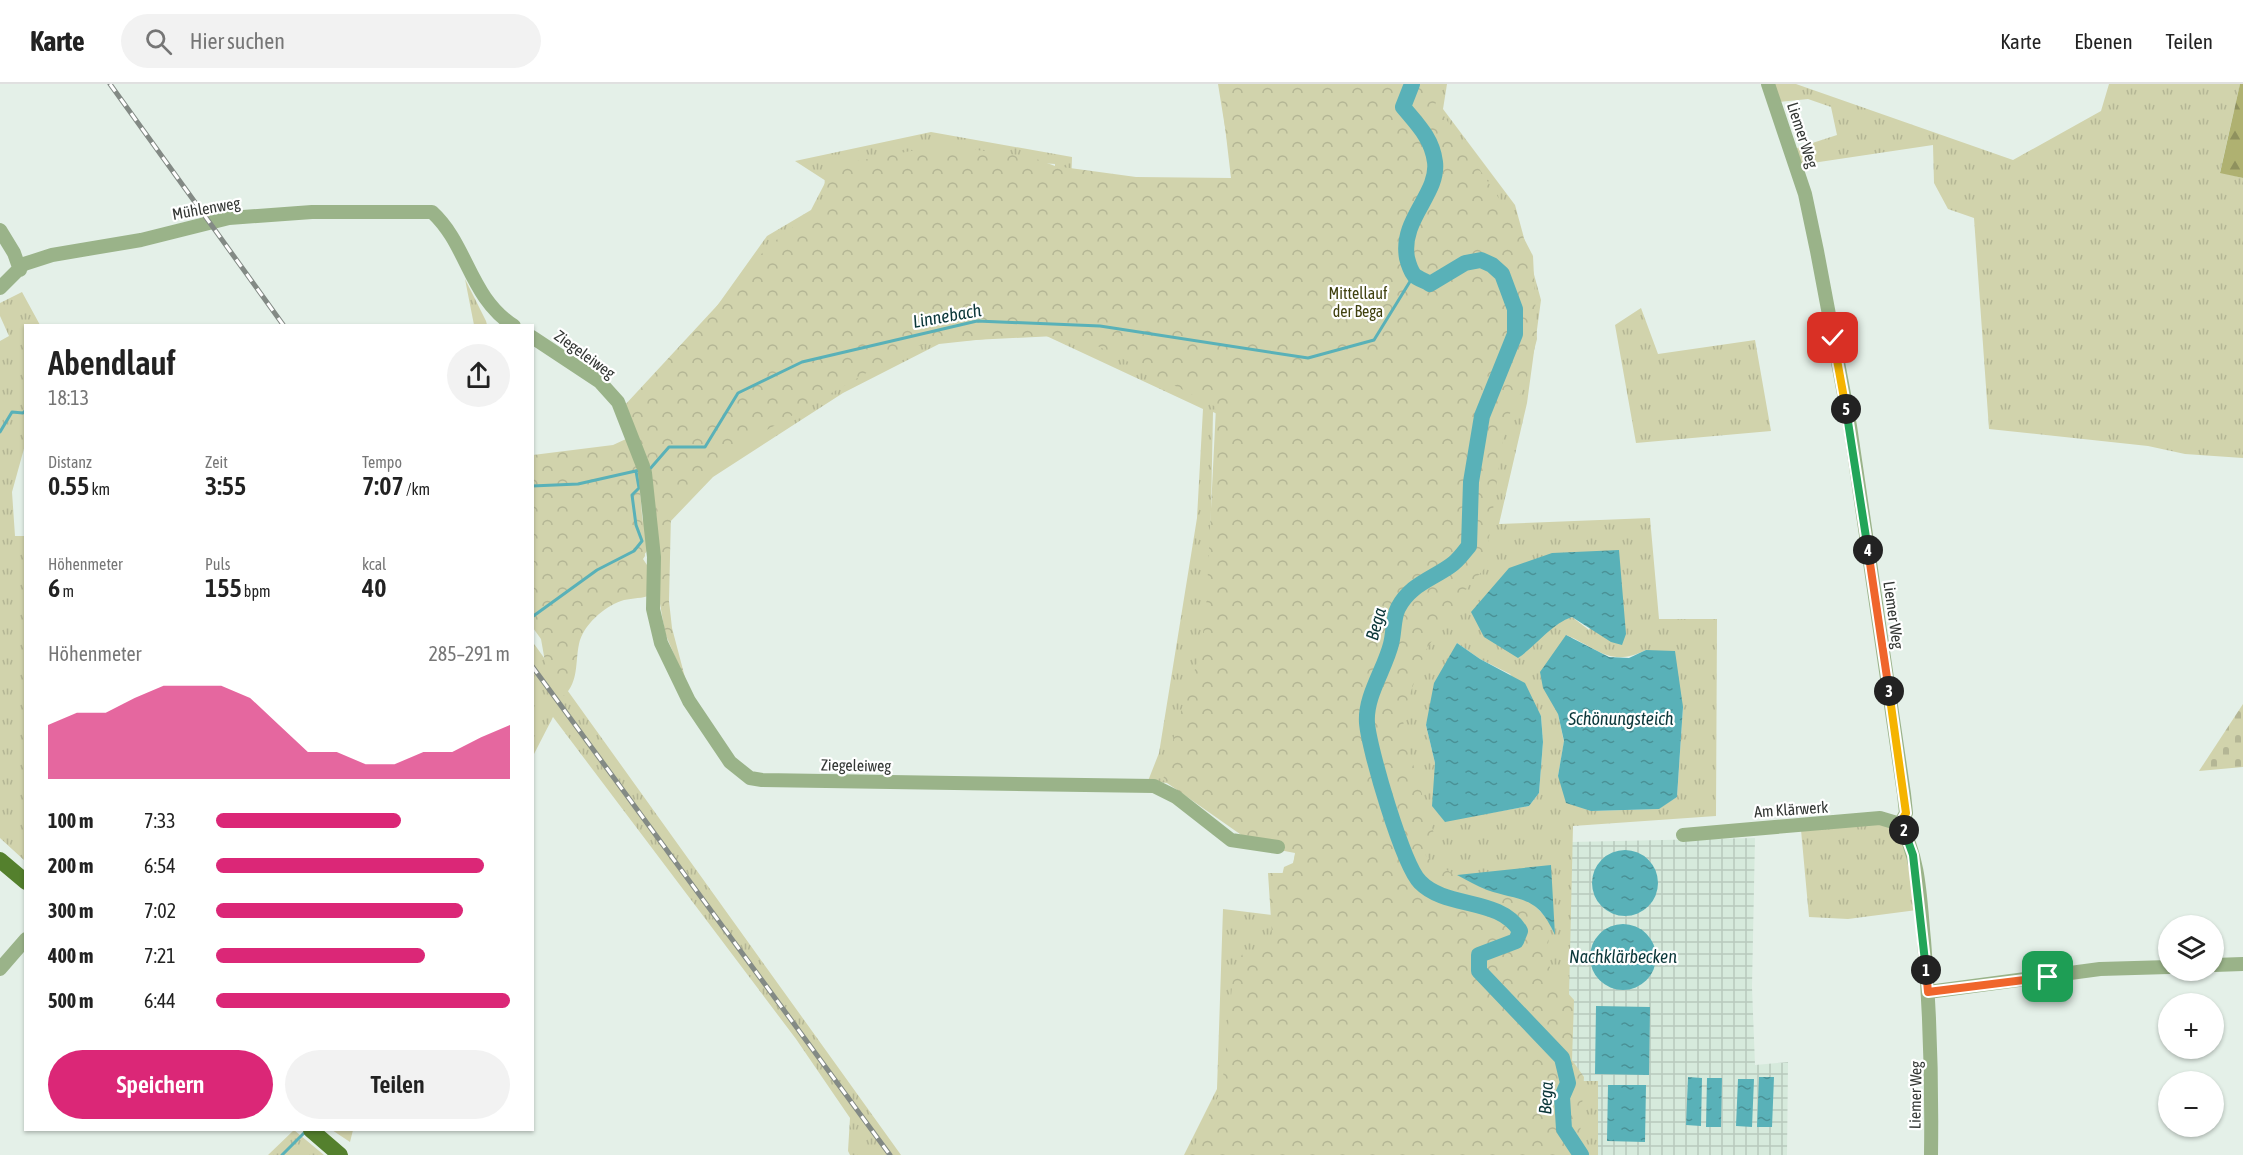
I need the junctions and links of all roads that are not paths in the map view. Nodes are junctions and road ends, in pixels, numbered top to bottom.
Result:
1 (1768, 84) edge
2 (0, 230) edge
3 (20, 270) junction
4 (0, 288) edge
5 (511, 324) edge
6 (534, 338) edge
7 (1900, 824) junction
8 (1683, 835) dead end
9 (1278, 847) dead end
10 (0, 860) edge
11 (24, 880) edge
12 (24, 941) edge
13 (2243, 964) edge
14 (2224, 965) edge
15 (2158, 967) edge
16 (0, 969) edge
17 (1928, 992) junction
18 (316, 1134) edge
19 (340, 1155) edge
20 (1930, 1155) edge

1 - 7 street, Liemer Weg
2 - 3 street
3 - 4 street, Mühlenweg
3 - 5 street, Mühlenweg
6 - 9 street, Ziegeleiweg
7 - 8 street, Am Klärwerk
7 - 17 street, Liemer Weg
10 - 11 main road
12 - 16 street
13 - 14 street
15 - 17 street
17 - 20 street, Liemer Weg
18 - 19 main road

